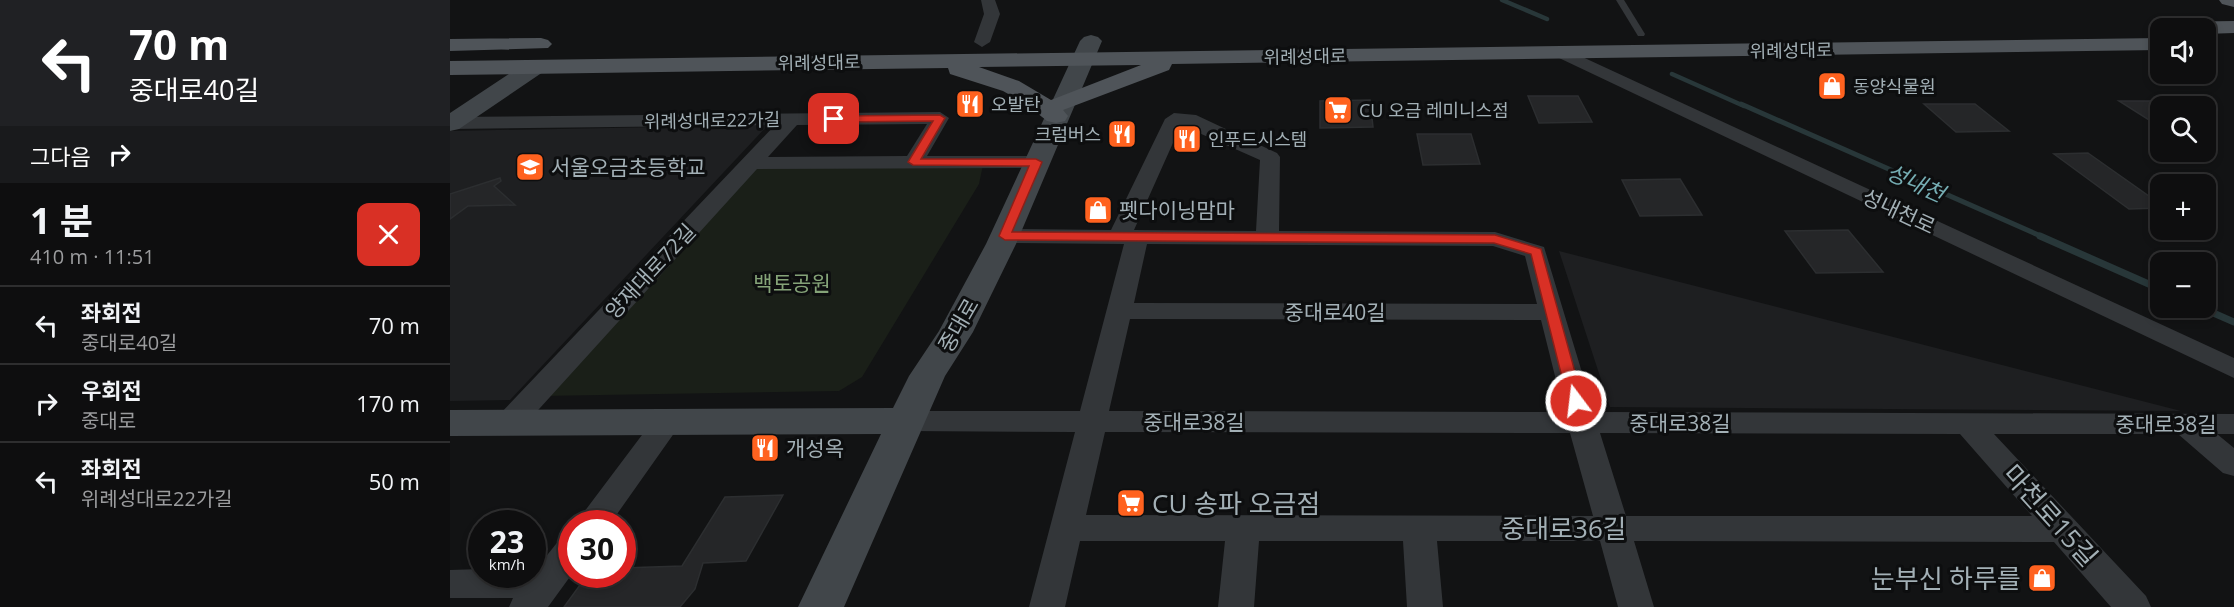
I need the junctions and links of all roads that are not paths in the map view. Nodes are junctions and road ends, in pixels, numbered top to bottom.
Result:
1 (988, 0) edge
2 (1620, 0) edge
3 (2222, 0) edge
4 (2229, 0) edge
5 (2234, 3) edge
6 (2234, 14) edge
7 (2234, 27) edge
8 (2150, 29) edge
9 (2216, 30) edge
10 (1641, 34) junction
11 (2216, 34) edge
12 (2216, 40) edge
13 (982, 42) junction
14 (2234, 43) edge
15 (2150, 44) edge
16 (450, 45) edge
17 (1087, 49) junction
18 (908, 53) junction
19 (1563, 53) junction
20 (1179, 58) junction
21 (486, 67) junction
22 (535, 67) junction
23 (450, 68) edge
24 (1059, 110) junction
25 (791, 120) junction
26 (451, 123) edge
27 (913, 162) junction
28 (1036, 162) junction
29 (751, 163) junction
30 (1005, 236) junction
31 (1128, 237) junction
32 (1267, 238) junction
33 (1118, 311) junction
34 (1552, 312) junction
35 (2234, 369) edge
36 (906, 421) junction
37 (1091, 421) junction
38 (667, 422) junction
39 (450, 423) edge
40 (509, 423) junction
41 (1582, 423) junction
42 (2234, 423) edge
43 (1968, 424) junction
44 (2186, 425) junction
45 (2234, 465) edge
46 (601, 510) edge
47 (1066, 528) junction
48 (1243, 528) junction
49 (1419, 528) junction
50 (1612, 528) junction
51 (2063, 529) junction
52 (558, 567) edge
53 (450, 584) edge
54 (537, 595) edge
55 (821, 607) edge
56 (1047, 607) edge
57 (1236, 607) edge
58 (1425, 607) edge
59 (1636, 607) edge
60 (2133, 607) edge

1 - 13 street
2 - 10 lane
3 - 5 main road
4 - 5 main road
6 - 9 main road
7 - 11 main road
8 - 10 main road, 위례성대로
10 - 17 main road, 위례성대로
12 - 14 main road
13 - 17 main road, 위례성대로
13 - 18 main road, 위례성대로
15 - 19 main road, 위례성대로
16 - 21 main road
17 - 18 main road, 위례성대로
17 - 20 main road, 위례성대로
17 - 24 main road, 중대로
18 - 22 main road, 위례성대로
18 - 24 main road
19 - 20 main road, 위례성대로
19 - 35 street, 성내천로
20 - 24 main road
21 - 22 main road, 위례성대로
21 - 23 main road, 위례성대로
22 - 26 main road
24 - 28 main road, 중대로
25 - 26 street, 위례성대로22가길
25 - 27 street, 위례성대로22가길
25 - 29 street, 양재대로72길
27 - 28 street
27 - 29 street
28 - 30 main road, 중대로
29 - 40 street, 양재대로72길
30 - 31 street
30 - 36 main road, 중대로
31 - 32 street
31 - 32 street
31 - 33 street
32 - 34 street
33 - 34 street, 중대로40길
33 - 37 street
34 - 41 street
36 - 37 street, 중대로38길
36 - 38 main road
36 - 55 main road, 중대로
37 - 41 street, 중대로38길
37 - 47 street
38 - 40 main road
38 - 46 street
39 - 40 main road
41 - 43 street, 중대로38길
41 - 50 street
42 - 44 street, 중대로38길
43 - 44 street, 중대로38길
43 - 51 street, 마천로15길
44 - 45 street
47 - 48 street, 중대로36길
47 - 56 street
48 - 49 street, 중대로36길
48 - 57 street
49 - 50 street, 중대로36길
49 - 58 street
50 - 51 street, 중대로36길
50 - 59 street
51 - 60 street, 마천로15길
52 - 54 street
53 - 54 street

